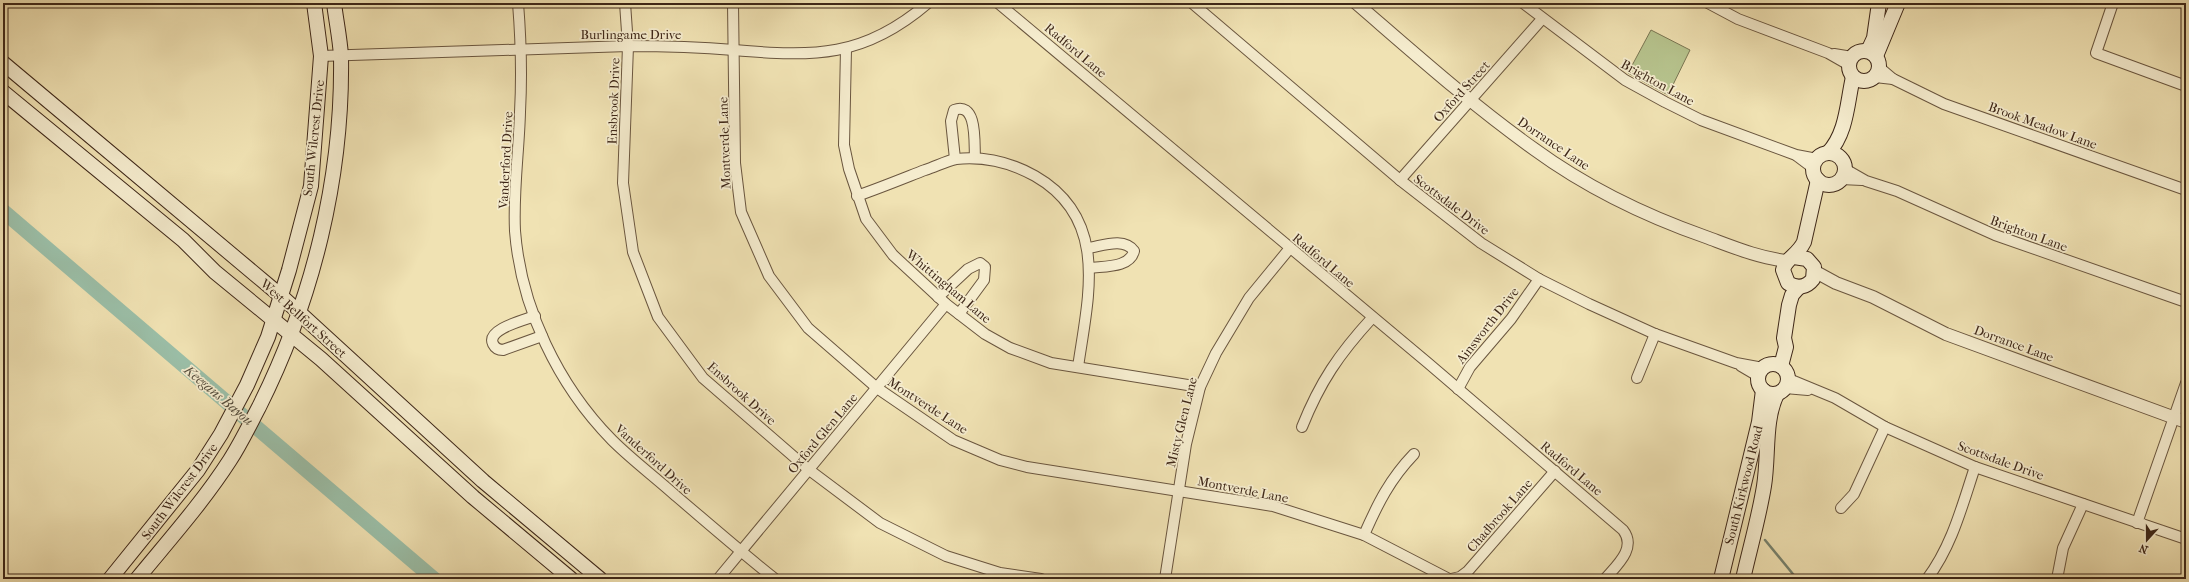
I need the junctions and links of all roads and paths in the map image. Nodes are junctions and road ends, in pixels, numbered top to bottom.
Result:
1 (314, 3) edge
2 (334, 3) edge
3 (518, 3) edge
4 (625, 3) edge
5 (733, 3) edge
6 (928, 3) edge
7 (998, 3) edge
8 (1192, 3) edge
9 (1356, 3) edge
10 (1523, 3) edge
11 (1708, 3) edge
12 (1879, 3) edge
13 (1898, 3) edge
14 (2113, 3) edge
15 (1542, 19) junction
16 (628, 46) junction
17 (522, 49) junction
18 (846, 49) junction
19 (735, 50) junction
20 (341, 55) junction
21 (321, 56) junction
22 (4, 64) edge
23 (1864, 67) junction
24 (2186, 86) edge
25 (3, 92) edge
26 (1470, 100) junction
27 (314, 153) junction
28 (334, 156) junction
29 (975, 158) junction
30 (955, 159) junction
31 (1829, 169) junction
32 (1400, 180) junction
33 (2186, 190) edge
34 (160, 194) junction
35 (857, 196) junction
36 (146, 211) junction
37 (1088, 248) junction
38 (1290, 248) junction
39 (1090, 268) junction
40 (1798, 272) junction
41 (1538, 278) junction
42 (281, 296) junction
43 (938, 297) junction
44 (2186, 302) edge
45 (946, 304) junction
46 (300, 313) junction
47 (959, 314) junction
48 (535, 316) junction
49 (1372, 318) junction
50 (274, 320) junction
51 (292, 334) junction
52 (1655, 334) junction
53 (542, 336) junction
54 (1078, 368) junction
55 (1768, 368) junction
56 (1637, 378) dead end
57 (2186, 383) edge
58 (1200, 387) junction
59 (1783, 387) junction
60 (877, 388) junction
61 (1458, 389) junction
62 (1763, 390) junction
63 (392, 399) junction
64 (381, 414) junction
65 (2173, 417) junction
66 (2186, 422) edge
67 (1302, 427) dead end
68 (1885, 427) junction
69 (1414, 454) dead end
70 (1975, 467) junction
71 (808, 469) junction
72 (1555, 471) junction
73 (1744, 482) junction
74 (1764, 488) junction
75 (1179, 490) junction
76 (2083, 504) junction
77 (1841, 508) dead end
78 (164, 514) junction
79 (2137, 523) junction
80 (180, 527) junction
81 (538, 527) junction
82 (1364, 535) junction
83 (2186, 539) edge
84 (527, 542) junction
85 (741, 552) junction
86 (1463, 575) joint
87 (110, 579) edge
88 (137, 579) edge
89 (571, 579) edge
90 (600, 579) edge
91 (718, 579) edge
92 (775, 579) edge
93 (1041, 579) edge
94 (1165, 579) edge
95 (1450, 579) edge
96 (1605, 579) edge
97 (1721, 579) edge
98 (1743, 579) edge
99 (1927, 579) edge
100 (2057, 579) edge

1 - 21 main road, South Wilcrest Drive
2 - 20 main road, South Wilcrest Drive
3 - 17 street, Vanderford Drive
4 - 16 street, Ensbrook Drive
5 - 19 street, Montverde Lane
6 - 18 street, Burlingame Drive
7 - 38 street, Radford Lane
8 - 32 street, Scottsdale Drive
9 - 26 street, Dorrance Lane
10 - 15 street, Brighton Lane
11 - 23 street, Brook Meadow Lane
12 - 23 main road
13 - 23 main road
14 - 24 street
15 - 26 street, Oxford Street
15 - 31 street, Brighton Lane
16 - 17 street, Burlingame Drive
16 - 19 street, Burlingame Drive
16 - 71 street, Ensbrook Drive
17 - 20 street, Burlingame Drive
17 - 48 street, Vanderford Drive
18 - 19 street, Burlingame Drive
18 - 35 street, Whittingham Lane
19 - 60 street, Montverde Lane
20 - 21 street, Burlingame Drive
20 - 28 main road, South Wilcrest Drive
21 - 27 main road, South Wilcrest Drive
22 - 34 main road, West Bellfort Street
23 - 31 main road
23 - 33 street, Brook Meadow Lane
25 - 36 main road, West Bellfort Street
26 - 32 street, Oxford Street
26 - 40 street, Dorrance Lane
27 - 28 main road
27 - 42 main road, South Wilcrest Drive
28 - 46 main road, South Wilcrest Drive
29 - 30 street
29 - 30 street
29 - 37 street
30 - 35 street
31 - 40 main road
31 - 44 street, Brighton Lane
32 - 41 street, Scottsdale Drive
34 - 36 main road
34 - 42 main road, West Bellfort Street
35 - 43 street, Whittingham Lane
36 - 50 main road, West Bellfort Street
37 - 39 street
37 - 39 street
38 - 49 street, Radford Lane
38 - 58 street, Misty Glen Lane
39 - 54 street
40 - 55 main road
40 - 65 street, Dorrance Lane
41 - 52 street, Scottsdale Drive
41 - 61 street, Ainsworth Drive
42 - 46 main road, West Bellfort Street
42 - 50 main road, South Wilcrest Drive
43 - 45 street, Whittingham Lane
43 - 47 street
45 - 47 street, Whittingham Lane
45 - 60 street, Oxford Glen Lane
46 - 51 main road, South Wilcrest Drive
46 - 63 main road, West Bellfort Street
47 - 54 street, Whittingham Lane
48 - 53 street, Vanderford Drive
48 - 53 street
49 - 61 street, Radford Lane
49 - 67 street
50 - 51 main road, West Bellfort Street
50 - 78 main road, South Wilcrest Drive
51 - 64 main road, West Bellfort Street
51 - 80 main road, South Wilcrest Drive
52 - 55 street, Scottsdale Drive
52 - 56 street
53 - 85 street, Vanderford Drive
54 - 58 street, Whittingham Lane
55 - 59 main road
55 - 62 main road
57 - 65 street
58 - 75 street, Misty Glen Lane
59 - 62 main road
59 - 68 street, Scottsdale Drive
59 - 74 main road, South Kirkwood Road
60 - 71 street, Oxford Glen Lane
60 - 75 street, Montverde Lane
61 - 72 street, Radford Lane
62 - 73 main road, South Kirkwood Road
63 - 64 main road
63 - 81 main road, West Bellfort Street
64 - 84 main road, West Bellfort Street
65 - 66 street, Dorrance Lane
65 - 79 street
68 - 70 street, Scottsdale Drive
68 - 77 street
69 - 82 street
70 - 76 street, Scottsdale Drive
70 - 99 street
71 - 85 street, Oxford Glen Lane
71 - 93 street, Ensbrook Drive
72 - 86 street, Chadbrook Lane
72 - 96 street, Radford Lane
73 - 74 main road
73 - 97 main road, South Kirkwood Road
74 - 98 main road, South Kirkwood Road
75 - 82 street, Montverde Lane
75 - 94 street, Misty Glen Lane
76 - 79 street, Scottsdale Drive
76 - 100 street
78 - 80 main road
78 - 87 main road, South Wilcrest Drive
79 - 83 street, Scottsdale Drive
80 - 88 main road, South Wilcrest Drive
81 - 84 main road
81 - 90 main road, West Bellfort Street
82 - 95 street, Montverde Lane
84 - 89 main road, West Bellfort Street
85 - 91 street, Oxford Glen Lane
85 - 92 street, Vanderford Drive
86 - 95 street, Montverde Lane

